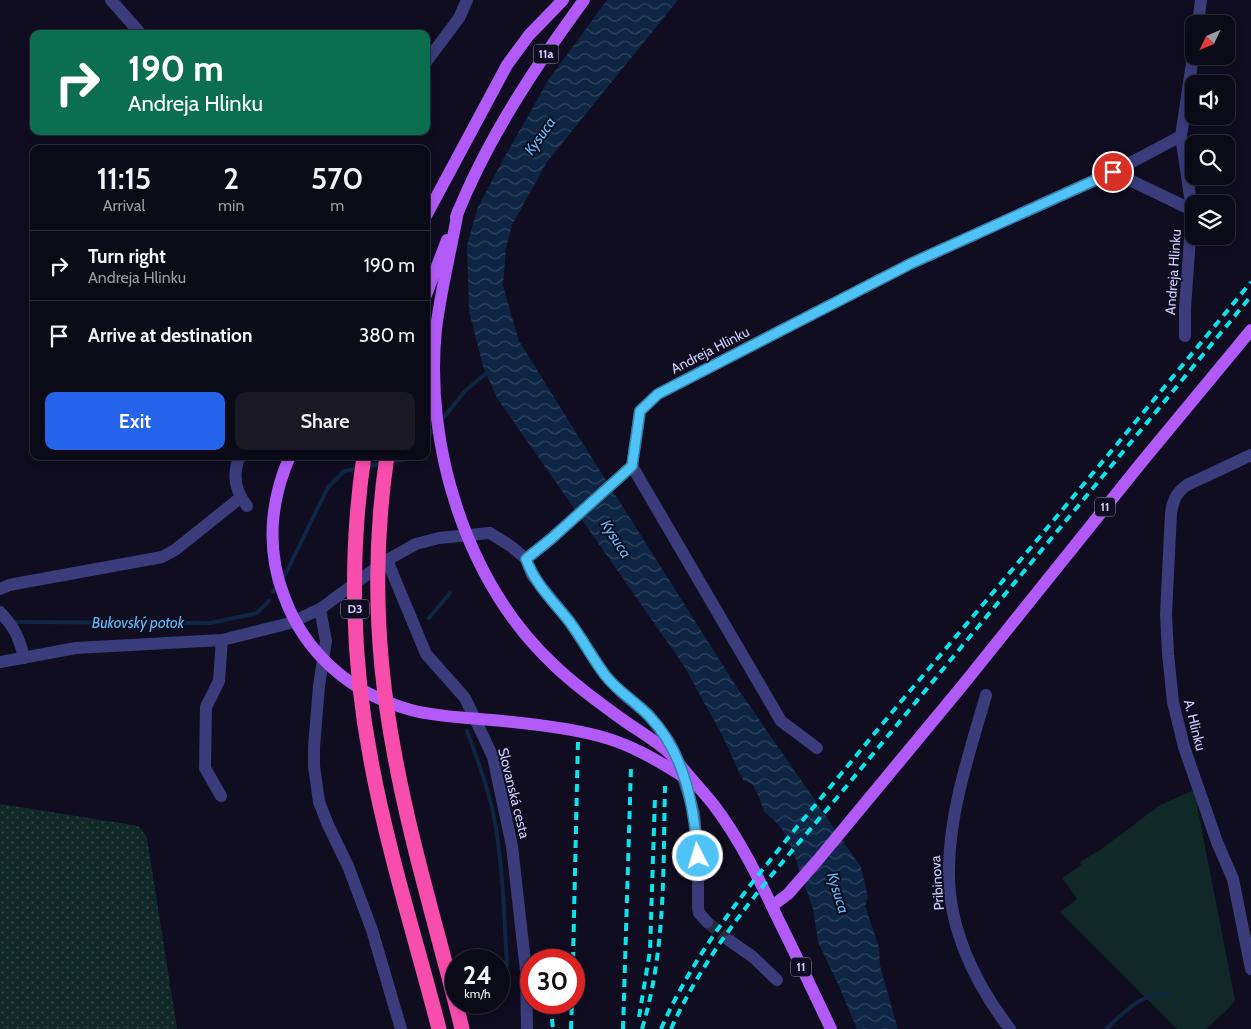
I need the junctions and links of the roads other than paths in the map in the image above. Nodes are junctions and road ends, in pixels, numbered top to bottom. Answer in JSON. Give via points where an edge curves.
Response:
{"nodes":[{"id":1,"x":111,"y":0,"type":"edge"},
{"id":2,"x":467,"y":0,"type":"edge"},
{"id":3,"x":563,"y":0,"type":"edge"},
{"id":4,"x":584,"y":0,"type":"edge"},
{"id":5,"x":1201,"y":0,"type":"edge"},
{"id":6,"x":1199,"y":15,"type":"edge"},
{"id":7,"x":137,"y":30,"type":"edge"},
{"id":8,"x":430,"y":57,"type":"edge"},
{"id":9,"x":1192,"y":65,"type":"edge"},
{"id":10,"x":1181,"y":136,"type":"junction"},
{"id":11,"x":1113,"y":172,"type":"junction"},
{"id":12,"x":1190,"y":195,"type":"edge"},
{"id":13,"x":437,"y":197,"type":"junction"},
{"id":14,"x":1185,"y":207,"type":"edge"},
{"id":15,"x":430,"y":209,"type":"edge"},
{"id":16,"x":458,"y":211,"type":"junction"},
{"id":17,"x":430,"y":214,"type":"edge"},
{"id":18,"x":1190,"y":245,"type":"edge"},
{"id":19,"x":430,"y":284,"type":"edge"},
{"id":20,"x":1251,"y":330,"type":"edge"},
{"id":21,"x":1185,"y":336,"type":"dead end"},
{"id":22,"x":1251,"y":455,"type":"edge"},
{"id":23,"x":239,"y":460,"type":"edge"},
{"id":24,"x":289,"y":460,"type":"edge"},
{"id":25,"x":364,"y":460,"type":"edge"},
{"id":26,"x":387,"y":460,"type":"edge"},
{"id":27,"x":627,"y":470,"type":"junction"},
{"id":28,"x":526,"y":559,"type":"junction"},
{"id":29,"x":387,"y":560,"type":"junction"},
{"id":30,"x":0,"y":589,"type":"edge"},
{"id":31,"x":320,"y":609,"type":"junction"},
{"id":32,"x":0,"y":612,"type":"edge"},
{"id":33,"x":222,"y":640,"type":"junction"},
{"id":34,"x":24,"y":658,"type":"junction"},
{"id":35,"x":0,"y":662,"type":"edge"},
{"id":36,"x":986,"y":695,"type":"dead end"},
{"id":37,"x":817,"y":748,"type":"dead end"},
{"id":38,"x":698,"y":787,"type":"junction"},
{"id":39,"x":221,"y":796,"type":"dead end"},
{"id":40,"x":772,"y":906,"type":"junction"},
{"id":41,"x":1247,"y":918,"type":"edge"},
{"id":42,"x":707,"y":922,"type":"tunnel mouth"},
{"id":43,"x":730,"y":940,"type":"tunnel mouth"},
{"id":44,"x":1251,"y":969,"type":"edge"},
{"id":45,"x":777,"y":980,"type":"dead end"},
{"id":46,"x":401,"y":1029,"type":"edge"},
{"id":47,"x":439,"y":1029,"type":"edge"},
{"id":48,"x":462,"y":1029,"type":"edge"},
{"id":49,"x":527,"y":1029,"type":"edge"},
{"id":50,"x":831,"y":1029,"type":"edge"},
{"id":51,"x":1010,"y":1029,"type":"edge"}],
"edges":[{"from":1,"to":7,"type":"street"},
{"from":2,"to":8,"type":"street","via":[[459,18]]},
{"from":3,"to":13,"type":"main road","number":"11a","via":[[529,35],[507,65]]},
{"from":4,"to":16,"type":"main road","number":"11a","via":[[510,110]]},
{"from":5,"to":6,"type":"street"},
{"from":9,"to":10,"type":"street","name":"Andreja Hlinku"},
{"from":10,"to":11,"type":"street","name":"Andreja Hlinku"},
{"from":10,"to":12,"type":"street","name":"Andreja Hlinku"},
{"from":11,"to":14,"type":"street"},
{"from":11,"to":27,"type":"street","name":"Andreja Hlinku","via":[[912,263],[658,394],[640,411]]},
{"from":13,"to":15,"type":"main road"},
{"from":13,"to":17,"type":"main road"},
{"from":16,"to":19,"type":"main road"},
{"from":16,"to":38,"type":"main road","via":[[436,329],[435,399],[446,473],[470,542],[508,610],[554,665],[606,708],[666,750]]},
{"from":18,"to":21,"type":"street","name":"Andreja Hlinku"},
{"from":20,"to":40,"type":"main road","number":"11","via":[[810,870]]},
{"from":22,"to":41,"type":"street","name":"A. Hlinku","via":[[1188,485],[1174,498],[1166,614],[1171,686],[1184,747]]},
{"from":23,"to":30,"type":"street","via":[[236,478],[244,502],[175,550],[162,557]]},
{"from":24,"to":38,"type":"main road","via":[[273,512],[272,543],[277,575],[287,606],[303,635],[314,651],[341,676],[373,696],[412,711],[532,724],[600,736],[656,759]]},
{"from":25,"to":47,"type":"highway","number":"D3","via":[[358,515],[355,628],[361,692],[371,761]]},
{"from":26,"to":48,"type":"highway","number":"D3","via":[[378,570],[385,690],[395,756],[419,863]]},
{"from":27,"to":28,"type":"street"},
{"from":27,"to":37,"type":"street","via":[[781,721]]},
{"from":28,"to":29,"type":"street","via":[[490,533],[416,544]]},
{"from":28,"to":42,"type":"street","via":[[532,575],[570,622],[605,675],[649,715],[670,743],[694,812],[698,908]]},
{"from":29,"to":31,"type":"street"},
{"from":29,"to":49,"type":"street","name":"Slovanská cesta","via":[[426,654],[465,698],[493,757],[512,846],[526,972]]},
{"from":31,"to":33,"type":"street","via":[[290,623]]},
{"from":31,"to":46,"type":"street","via":[[326,641],[314,748],[320,802],[372,930]]},
{"from":32,"to":34,"type":"street","via":[[20,639]]},
{"from":33,"to":34,"type":"street","via":[[76,648]]},
{"from":33,"to":39,"type":"street","via":[[219,681],[206,707],[204,768]]},
{"from":34,"to":35,"type":"street"},
{"from":36,"to":51,"type":"street","name":"Pribinova","via":[[959,796],[948,869],[952,905],[962,944],[977,978]]},
{"from":38,"to":40,"type":"main road","via":[[727,823]]},
{"from":40,"to":50,"type":"main road","number":"11"},
{"from":41,"to":44,"type":"street","name":"A. Hlinku"},
{"from":43,"to":45,"type":"street"}]}
